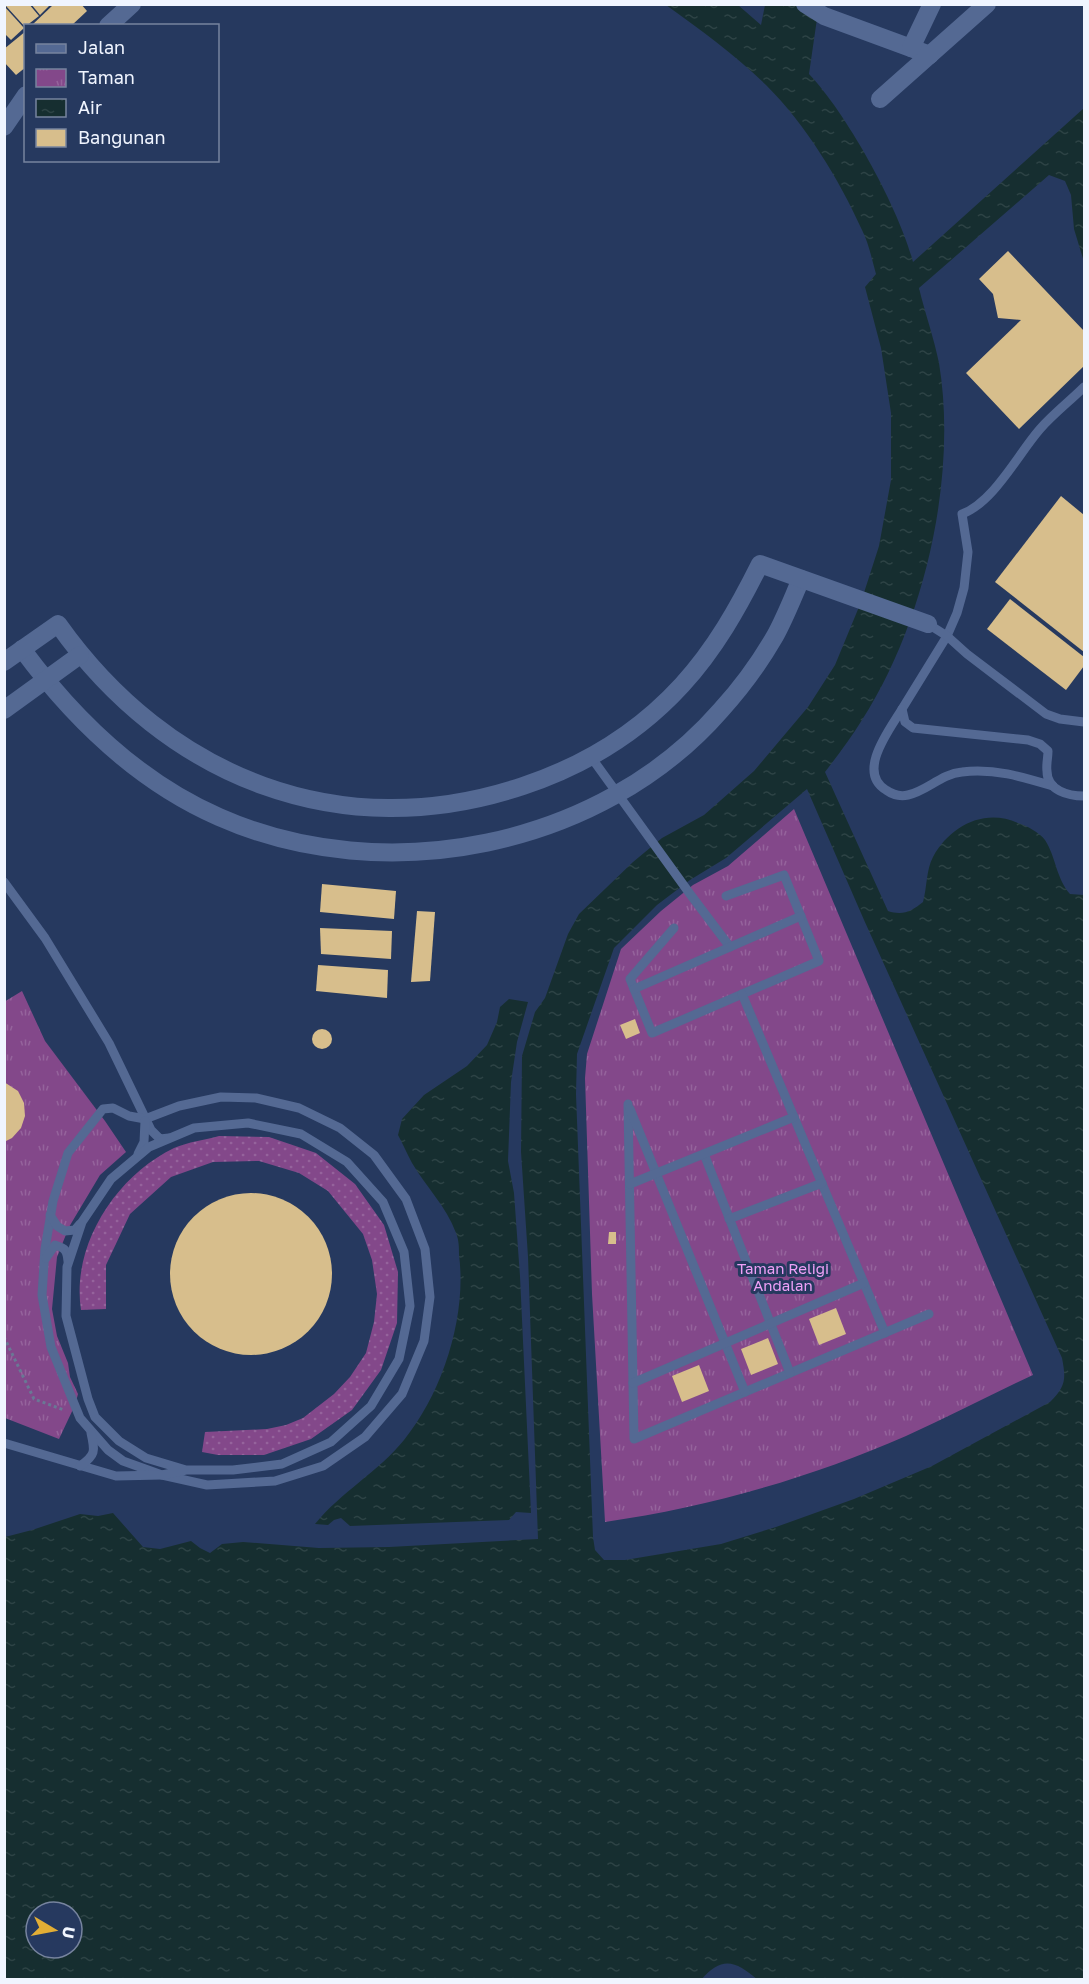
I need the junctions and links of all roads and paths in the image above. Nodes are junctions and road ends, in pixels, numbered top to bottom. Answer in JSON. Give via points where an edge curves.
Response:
{"nodes":[{"id":1,"x":132,"y":4,"type":"edge"},
{"id":2,"x":805,"y":4,"type":"edge"},
{"id":3,"x":932,"y":4,"type":"edge"},
{"id":4,"x":987,"y":4,"type":"edge"},
{"id":5,"x":110,"y":24,"type":"edge"},
{"id":6,"x":911,"y":48,"type":"junction"},
{"id":7,"x":930,"y":55,"type":"junction"},
{"id":8,"x":24,"y":98,"type":"edge"},
{"id":9,"x":880,"y":99,"type":"dead end"},
{"id":10,"x":4,"y":127,"type":"edge"},
{"id":11,"x":1084,"y":387,"type":"edge"},
{"id":12,"x":801,"y":579,"type":"junction"},
{"id":13,"x":928,"y":624,"type":"joint"},
{"id":14,"x":947,"y":636,"type":"junction"},
{"id":15,"x":22,"y":649,"type":"junction"},
{"id":16,"x":80,"y":655,"type":"junction"},
{"id":17,"x":4,"y":662,"type":"edge"},
{"id":18,"x":45,"y":681,"type":"junction"},
{"id":19,"x":902,"y":709,"type":"junction"},
{"id":20,"x":4,"y":710,"type":"edge"},
{"id":21,"x":1084,"y":722,"type":"edge"},
{"id":22,"x":591,"y":757,"type":"junction"},
{"id":23,"x":1053,"y":786,"type":"junction"},
{"id":24,"x":618,"y":794,"type":"junction"},
{"id":25,"x":1084,"y":796,"type":"edge"},
{"id":26,"x":4,"y":882,"type":"edge"},
{"id":27,"x":726,"y":896,"type":"dead end"},
{"id":28,"x":801,"y":916,"type":"junction"},
{"id":29,"x":674,"y":928,"type":"dead end"},
{"id":30,"x":730,"y":947,"type":"junction"},
{"id":31,"x":634,"y":989,"type":"junction"},
{"id":32,"x":742,"y":994,"type":"junction"},
{"id":33,"x":159,"y":1114,"type":"junction"},
{"id":34,"x":129,"y":1116,"type":"junction"},
{"id":35,"x":794,"y":1118,"type":"junction"},
{"id":36,"x":145,"y":1119,"type":"junction"},
{"id":37,"x":151,"y":1130,"type":"junction"},
{"id":38,"x":170,"y":1138,"type":"junction"},
{"id":39,"x":144,"y":1142,"type":"junction"},
{"id":40,"x":704,"y":1154,"type":"junction"},
{"id":41,"x":137,"y":1157,"type":"junction"},
{"id":42,"x":657,"y":1173,"type":"junction"},
{"id":43,"x":822,"y":1183,"type":"junction"},
{"id":44,"x":630,"y":1184,"type":"junction"},
{"id":45,"x":51,"y":1215,"type":"junction"},
{"id":46,"x":729,"y":1219,"type":"junction"},
{"id":47,"x":82,"y":1222,"type":"junction"},
{"id":48,"x":45,"y":1260,"type":"junction"},
{"id":49,"x":68,"y":1264,"type":"junction"},
{"id":50,"x":864,"y":1284,"type":"junction"},
{"id":51,"x":929,"y":1314,"type":"dead end"},
{"id":52,"x":770,"y":1324,"type":"junction"},
{"id":53,"x":885,"y":1333,"type":"junction"},
{"id":54,"x":4,"y":1337,"type":"edge"},
{"id":55,"x":725,"y":1343,"type":"junction"},
{"id":56,"x":790,"y":1373,"type":"junction"},
{"id":57,"x":633,"y":1383,"type":"junction"},
{"id":58,"x":745,"y":1392,"type":"junction"},
{"id":59,"x":79,"y":1415,"type":"junction"},
{"id":60,"x":91,"y":1431,"type":"junction"},
{"id":61,"x":4,"y":1443,"type":"edge"},
{"id":62,"x":80,"y":1466,"type":"junction"},
{"id":63,"x":186,"y":1470,"type":"junction"},
{"id":64,"x":162,"y":1475,"type":"junction"}],
"edges":[{"from":1,"to":5,"type":"street"},
{"from":2,"to":6,"type":"street","via":[[824,16]]},
{"from":3,"to":6,"type":"street"},
{"from":4,"to":7,"type":"street"},
{"from":6,"to":7,"type":"street"},
{"from":7,"to":9,"type":"street"},
{"from":8,"to":10,"type":"street"},
{"from":11,"to":14,"type":"lane","via":[[1041,428],[974,510],[962,514],[968,552],[964,588]]},
{"from":12,"to":13,"type":"street"},
{"from":12,"to":22,"type":"street","via":[[760,564],[736,612],[680,687],[640,724]]},
{"from":12,"to":24,"type":"street","via":[[775,635],[721,711],[658,768]]},
{"from":13,"to":14,"type":"lane"},
{"from":14,"to":19,"type":"lane"},
{"from":14,"to":21,"type":"lane","via":[[1046,714]]},
{"from":15,"to":16,"type":"street","via":[[58,624]]},
{"from":15,"to":17,"type":"street"},
{"from":15,"to":18,"type":"street"},
{"from":16,"to":18,"type":"street"},
{"from":16,"to":22,"type":"street","via":[[104,683],[147,721],[191,751],[252,782],[309,800],[371,808],[437,807],[489,797]]},
{"from":18,"to":20,"type":"street"},
{"from":18,"to":24,"type":"street","via":[[117,752],[170,790],[219,817],[309,844],[409,853],[467,846],[543,828]]},
{"from":19,"to":23,"type":"lane","via":[[905,722],[913,728],[1040,744],[1048,751],[1047,772]]},
{"from":19,"to":23,"type":"lane","via":[[881,744],[873,768],[882,788],[898,796],[909,795],[961,772],[997,772]]},
{"from":22,"to":24,"type":"lane"},
{"from":23,"to":25,"type":"lane","via":[[1066,794]]},
{"from":24,"to":30,"type":"lane"},
{"from":26,"to":36,"type":"lane","via":[[45,938],[109,1043]]},
{"from":27,"to":28,"type":"lane","via":[[784,875]]},
{"from":28,"to":30,"type":"lane"},
{"from":28,"to":32,"type":"lane","via":[[819,961]]},
{"from":29,"to":31,"type":"lane","via":[[630,979]]},
{"from":30,"to":31,"type":"lane"},
{"from":31,"to":32,"type":"lane","via":[[652,1033]]},
{"from":32,"to":35,"type":"lane"},
{"from":33,"to":36,"type":"lane"},
{"from":33,"to":37,"type":"lane"},
{"from":33,"to":64,"type":"lane","via":[[220,1097],[256,1098],[299,1108],[340,1128],[374,1155],[406,1199],[425,1250],[430,1297],[424,1341],[402,1394],[365,1437],[323,1466],[275,1481],[207,1485]]},
{"from":34,"to":36,"type":"lane"},
{"from":34,"to":39,"type":"lane"},
{"from":34,"to":45,"type":"lane","via":[[113,1108],[103,1109],[91,1122],[68,1153]]},
{"from":35,"to":40,"type":"lane"},
{"from":35,"to":43,"type":"lane"},
{"from":36,"to":37,"type":"lane"},
{"from":36,"to":39,"type":"lane"},
{"from":37,"to":38,"type":"lane","via":[[160,1138]]},
{"from":38,"to":41,"type":"lane"},
{"from":38,"to":63,"type":"lane","via":[[194,1128],[248,1123],[301,1134],[347,1162],[383,1202],[404,1252],[410,1306],[399,1359],[371,1406],[331,1442],[282,1464]]},
{"from":39,"to":41,"type":"lane"},
{"from":40,"to":42,"type":"lane"},
{"from":40,"to":46,"type":"lane"},
{"from":41,"to":47,"type":"lane","via":[[111,1179]]},
{"from":42,"to":44,"type":"lane"},
{"from":42,"to":44,"type":"lane","via":[[628,1104]]},
{"from":42,"to":55,"type":"lane"},
{"from":43,"to":46,"type":"lane"},
{"from":43,"to":50,"type":"lane"},
{"from":44,"to":57,"type":"lane"},
{"from":45,"to":47,"type":"lane","via":[[65,1231],[75,1230]]},
{"from":45,"to":48,"type":"lane"},
{"from":46,"to":52,"type":"lane"},
{"from":47,"to":49,"type":"lane"},
{"from":48,"to":49,"type":"lane","via":[[55,1245],[64,1247]]},
{"from":48,"to":59,"type":"lane","via":[[42,1295],[51,1347]]},
{"from":49,"to":63,"type":"lane","via":[[66,1316],[95,1418],[119,1441],[146,1458]]},
{"from":50,"to":52,"type":"lane"},
{"from":50,"to":53,"type":"lane"},
{"from":51,"to":53,"type":"lane"},
{"from":52,"to":55,"type":"lane"},
{"from":52,"to":56,"type":"lane"},
{"from":53,"to":56,"type":"lane"},
{"from":54,"to":59,"type":"path","via":[[34,1399]]},
{"from":55,"to":57,"type":"lane"},
{"from":55,"to":58,"type":"lane"},
{"from":56,"to":58,"type":"lane"},
{"from":57,"to":58,"type":"lane","via":[[634,1439]]},
{"from":59,"to":60,"type":"lane"},
{"from":60,"to":62,"type":"lane","via":[[94,1450]]},
{"from":60,"to":64,"type":"lane","via":[[123,1461]]},
{"from":61,"to":62,"type":"lane"},
{"from":62,"to":64,"type":"lane","via":[[116,1476]]},
{"from":63,"to":64,"type":"lane"}]}
